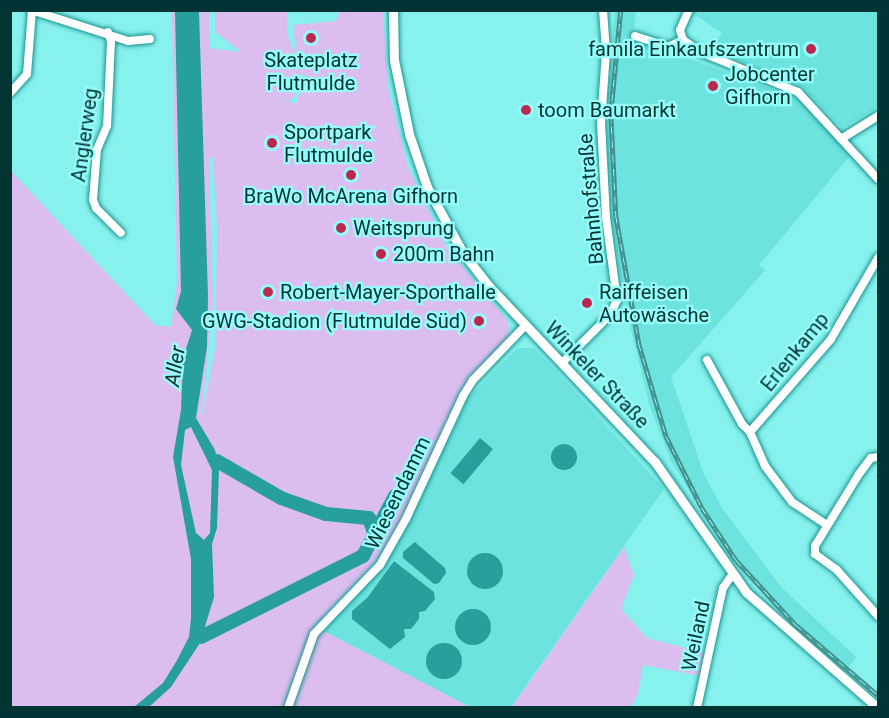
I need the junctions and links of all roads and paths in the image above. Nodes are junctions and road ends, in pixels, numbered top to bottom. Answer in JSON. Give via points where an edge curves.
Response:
{"nodes":[{"id":1,"x":393,"y":10,"type":"edge"},
{"id":2,"x":603,"y":10,"type":"edge"},
{"id":3,"x":689,"y":10,"type":"edge"},
{"id":4,"x":31,"y":11,"type":"edge"},
{"id":5,"x":108,"y":32,"type":"junction"},
{"id":6,"x":635,"y":36,"type":"dead end"},
{"id":7,"x":150,"y":39,"type":"dead end"},
{"id":8,"x":683,"y":40,"type":"junction"},
{"id":9,"x":10,"y":93,"type":"edge"},
{"id":10,"x":879,"y":116,"type":"edge"},
{"id":11,"x":841,"y":139,"type":"junction"},
{"id":12,"x":879,"y":179,"type":"edge"},
{"id":13,"x":121,"y":233,"type":"dead end"},
{"id":14,"x":879,"y":258,"type":"edge"},
{"id":15,"x":525,"y":326,"type":"junction"},
{"id":16,"x":707,"y":360,"type":"dead end"},
{"id":17,"x":562,"y":363,"type":"junction"},
{"id":18,"x":750,"y":432,"type":"junction"},
{"id":19,"x":879,"y":457,"type":"edge"},
{"id":20,"x":827,"y":525,"type":"junction"},
{"id":21,"x":732,"y":575,"type":"junction"},
{"id":22,"x":879,"y":616,"type":"edge"},
{"id":23,"x":288,"y":708,"type":"edge"},
{"id":24,"x":698,"y":708,"type":"edge"},
{"id":25,"x":878,"y":708,"type":"edge"}],
"edges":[{"from":1,"to":15,"type":"street","name":"Winkeler Straße","via":[[397,82],[423,177],[463,253]]},
{"from":2,"to":17,"type":"street","name":"Bahnhofstraße","via":[[606,218],[617,300],[610,315]]},
{"from":3,"to":8,"type":"street","via":[[680,30]]},
{"from":4,"to":5,"type":"street"},
{"from":4,"to":9,"type":"street","via":[[27,74]]},
{"from":5,"to":7,"type":"street","via":[[128,41]]},
{"from":5,"to":13,"type":"street","name":"Anglerweg","via":[[111,42],[107,126],[97,149],[93,200]]},
{"from":6,"to":8,"type":"street","via":[[668,47]]},
{"from":8,"to":11,"type":"street","via":[[703,53],[798,92]]},
{"from":10,"to":11,"type":"street"},
{"from":11,"to":12,"type":"street"},
{"from":14,"to":18,"type":"street","name":"Erlenkamp","via":[[831,339]]},
{"from":15,"to":17,"type":"street","name":"Winkeler Straße"},
{"from":15,"to":23,"type":"street","name":"Wiesendamm","via":[[473,380],[463,396],[406,519],[380,565],[314,634]]},
{"from":16,"to":18,"type":"street"},
{"from":17,"to":21,"type":"street","name":"Winkeler Straße","via":[[660,469]]},
{"from":18,"to":20,"type":"street","via":[[765,466],[792,502]]},
{"from":19,"to":20,"type":"street","via":[[868,461]]},
{"from":20,"to":22,"type":"street","via":[[815,554],[836,569]]},
{"from":21,"to":24,"type":"street","name":"Weiland","via":[[723,588]]},
{"from":21,"to":25,"type":"street","name":"Winkeler Straße","via":[[777,623]]}]}
